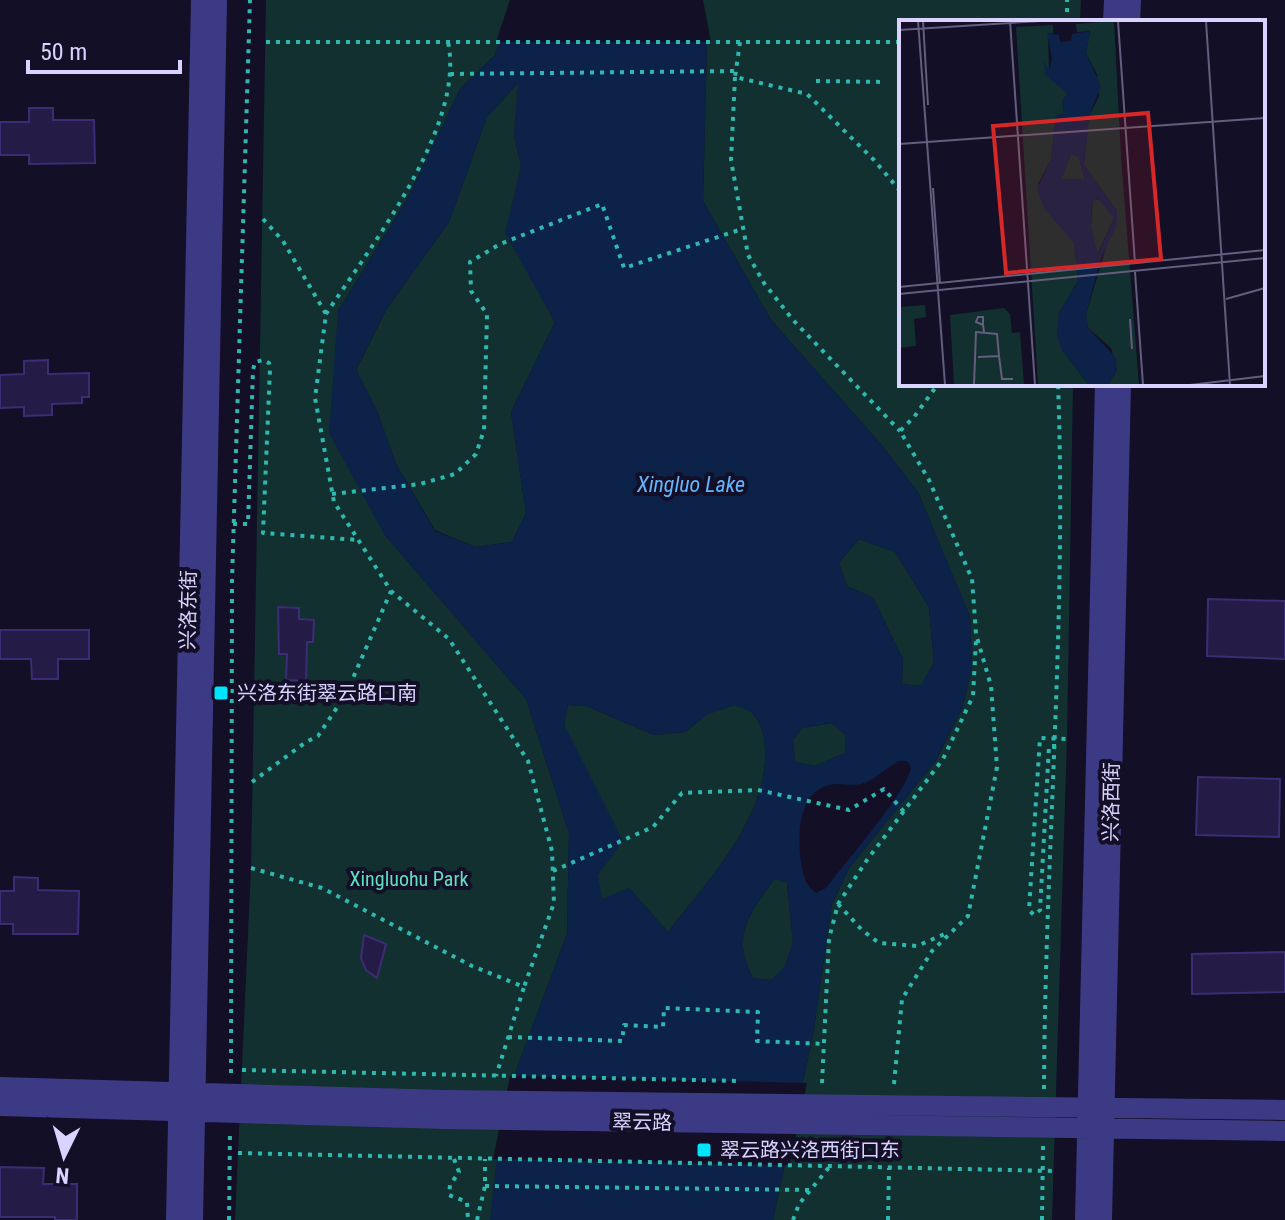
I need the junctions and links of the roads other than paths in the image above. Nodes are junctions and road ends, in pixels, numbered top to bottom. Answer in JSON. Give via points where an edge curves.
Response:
{"nodes":[{"id":1,"x":201,"y":0,"type":"edge"},
{"id":2,"x":217,"y":0,"type":"edge"},
{"id":3,"x":1114,"y":0,"type":"edge"},
{"id":4,"x":1131,"y":0,"type":"edge"},
{"id":5,"x":1113,"y":20,"type":"edge"},
{"id":6,"x":1130,"y":20,"type":"edge"},
{"id":7,"x":1105,"y":386,"type":"edge"},
{"id":8,"x":1121,"y":386,"type":"edge"},
{"id":9,"x":0,"y":1087,"type":"edge"},
{"id":10,"x":187,"y":1101,"type":"junction"},
{"id":11,"x":0,"y":1106,"type":"edge"},
{"id":12,"x":1095,"y":1106,"type":"junction"},
{"id":13,"x":1285,"y":1110,"type":"edge"},
{"id":14,"x":824,"y":1115,"type":"junction"},
{"id":15,"x":1095,"y":1128,"type":"junction"},
{"id":16,"x":1285,"y":1131,"type":"edge"},
{"id":17,"x":176,"y":1220,"type":"edge"},
{"id":18,"x":193,"y":1220,"type":"edge"},
{"id":19,"x":1085,"y":1220,"type":"edge"},
{"id":20,"x":1102,"y":1220,"type":"edge"}],
"edges":[{"from":1,"to":10,"type":"street","name":"兴洛东街"},
{"from":2,"to":10,"type":"street","name":"兴洛东街"},
{"from":3,"to":5,"type":"street"},
{"from":4,"to":6,"type":"street"},
{"from":7,"to":12,"type":"street","name":"兴洛西街"},
{"from":8,"to":12,"type":"street","name":"兴洛西街"},
{"from":9,"to":10,"type":"street","name":"翠云路"},
{"from":10,"to":11,"type":"street","name":"翠云路"},
{"from":10,"to":14,"type":"street","name":"翠云路"},
{"from":10,"to":17,"type":"street","name":"兴洛东街"},
{"from":10,"to":18,"type":"street","name":"兴洛东街"},
{"from":12,"to":13,"type":"street","name":"翠云路"},
{"from":12,"to":14,"type":"street","name":"翠云路"},
{"from":12,"to":15,"type":"street","name":"兴洛西街"},
{"from":14,"to":15,"type":"street","name":"翠云路"},
{"from":15,"to":16,"type":"street","name":"翠云路"},
{"from":15,"to":19,"type":"street","name":"兴洛西街"},
{"from":15,"to":20,"type":"street","name":"兴洛西街"}]}
